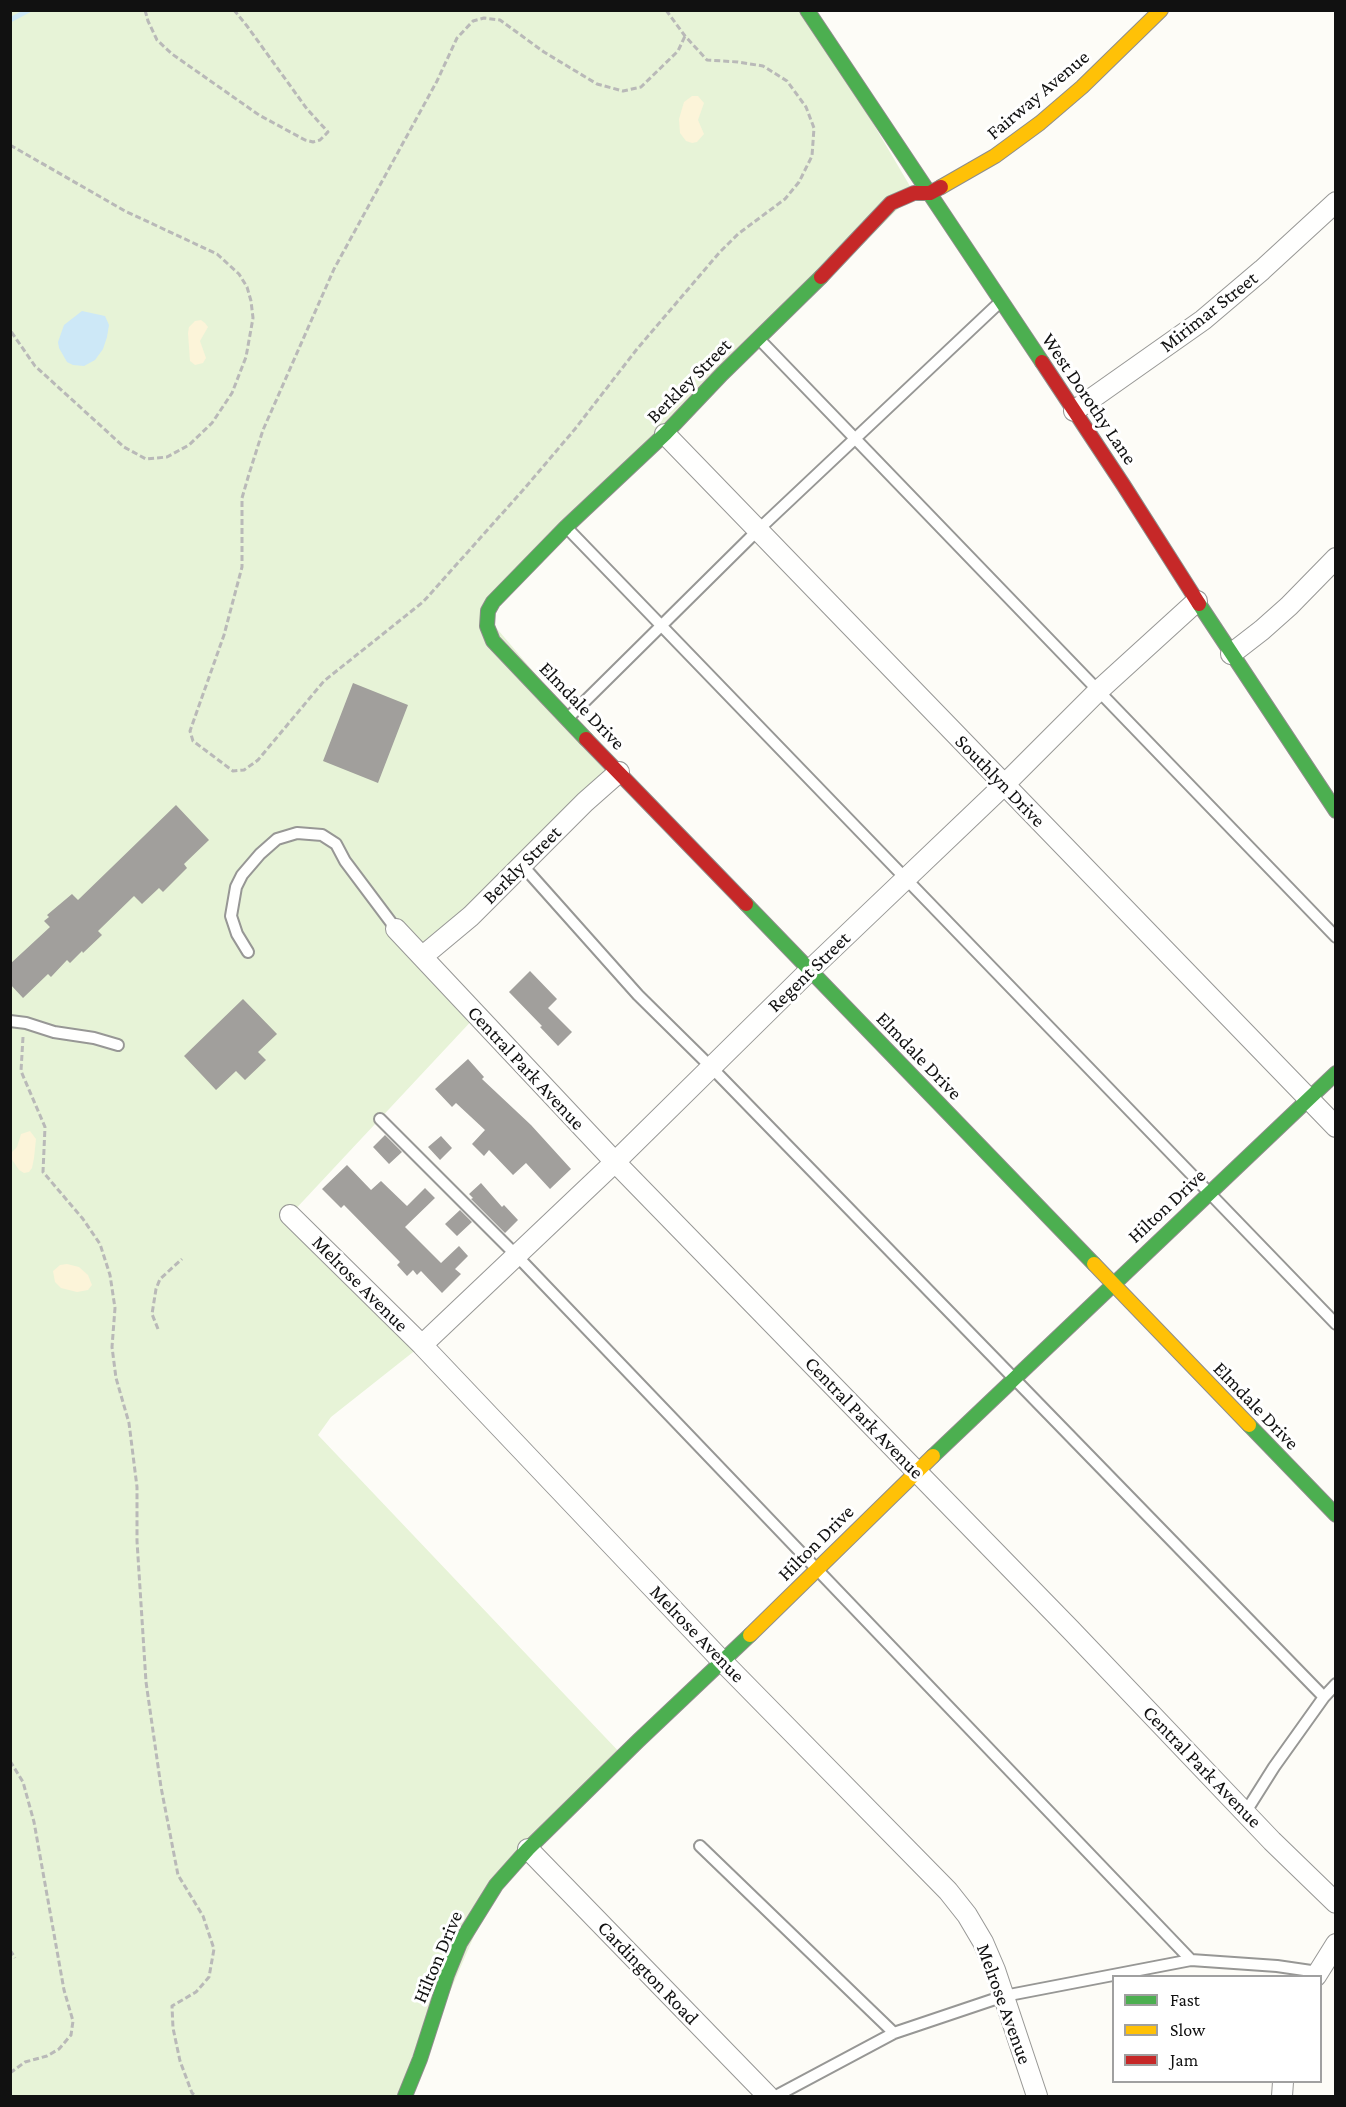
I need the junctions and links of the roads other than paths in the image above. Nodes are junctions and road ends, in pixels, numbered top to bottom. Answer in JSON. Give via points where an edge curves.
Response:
{"nodes":[{"id":1,"x":807,"y":10,"type":"edge"},
{"id":2,"x":1161,"y":10,"type":"edge"},
{"id":3,"x":930,"y":194,"type":"junction"},
{"id":4,"x":1335,"y":202,"type":"edge"},
{"id":5,"x":1000,"y":301,"type":"junction"},
{"id":6,"x":759,"y":339,"type":"junction"},
{"id":7,"x":1074,"y":411,"type":"junction"},
{"id":8,"x":665,"y":434,"type":"junction"},
{"id":9,"x":854,"y":438,"type":"junction"},
{"id":10,"x":566,"y":527,"type":"junction"},
{"id":11,"x":758,"y":530,"type":"junction"},
{"id":12,"x":1335,"y":558,"type":"edge"},
{"id":13,"x":1197,"y":601,"type":"junction"},
{"id":14,"x":487,"y":616,"type":"joint"},
{"id":15,"x":662,"y":626,"type":"junction"},
{"id":16,"x":1232,"y":654,"type":"junction"},
{"id":17,"x":1097,"y":692,"type":"junction"},
{"id":18,"x":567,"y":719,"type":"junction"},
{"id":19,"x":619,"y":772,"type":"junction"},
{"id":20,"x":1004,"y":785,"type":"junction"},
{"id":21,"x":1335,"y":811,"type":"edge"},
{"id":22,"x":523,"y":866,"type":"junction"},
{"id":23,"x":906,"y":879,"type":"junction"},
{"id":24,"x":396,"y":929,"type":"joint"},
{"id":25,"x":1335,"y":937,"type":"edge"},
{"id":26,"x":248,"y":952,"type":"dead end"},
{"id":27,"x":423,"y":956,"type":"junction"},
{"id":28,"x":810,"y":970,"type":"junction"},
{"id":29,"x":10,"y":1021,"type":"edge"},
{"id":30,"x":118,"y":1045,"type":"dead end"},
{"id":31,"x":711,"y":1067,"type":"junction"},
{"id":32,"x":1335,"y":1073,"type":"edge"},
{"id":33,"x":1307,"y":1099,"type":"junction"},
{"id":34,"x":380,"y":1119,"type":"dead end"},
{"id":35,"x":1335,"y":1127,"type":"edge"},
{"id":36,"x":615,"y":1162,"type":"junction"},
{"id":37,"x":1209,"y":1194,"type":"junction"},
{"id":38,"x":290,"y":1215,"type":"dead end"},
{"id":39,"x":517,"y":1256,"type":"junction"},
{"id":40,"x":1111,"y":1285,"type":"junction"},
{"id":41,"x":1335,"y":1324,"type":"edge"},
{"id":42,"x":422,"y":1345,"type":"junction"},
{"id":43,"x":1014,"y":1380,"type":"junction"},
{"id":44,"x":916,"y":1472,"type":"junction"},
{"id":45,"x":1335,"y":1515,"type":"edge"},
{"id":46,"x":817,"y":1570,"type":"junction"},
{"id":47,"x":722,"y":1661,"type":"junction"},
{"id":48,"x":1335,"y":1684,"type":"edge"},
{"id":49,"x":1324,"y":1697,"type":"junction"},
{"id":50,"x":1245,"y":1813,"type":"junction"},
{"id":51,"x":700,"y":1846,"type":"dead end"},
{"id":52,"x":528,"y":1849,"type":"junction"},
{"id":53,"x":1335,"y":1903,"type":"edge"},
{"id":54,"x":1335,"y":1944,"type":"edge"},
{"id":55,"x":1191,"y":1960,"type":"junction"},
{"id":56,"x":1317,"y":1974,"type":"edge"},
{"id":57,"x":1112,"y":1975,"type":"edge"},
{"id":58,"x":1113,"y":1975,"type":"edge"},
{"id":59,"x":1004,"y":1996,"type":"junction"},
{"id":60,"x":894,"y":2033,"type":"junction"},
{"id":61,"x":405,"y":2097,"type":"edge"},
{"id":62,"x":768,"y":2097,"type":"edge"},
{"id":63,"x":776,"y":2097,"type":"edge"},
{"id":64,"x":1037,"y":2097,"type":"edge"}],
"edges":[{"from":1,"to":3,"type":"street","name":"West Dorothy Lane"},
{"from":2,"to":3,"type":"street","name":"Fairway Avenue","via":[[1040,123],[995,156]]},
{"from":3,"to":5,"type":"street","name":"West Dorothy Lane"},
{"from":3,"to":6,"type":"street","name":"Berkley Street","via":[[914,193],[891,203]]},
{"from":4,"to":7,"type":"street","name":"Mirimar Street","via":[[1203,320]]},
{"from":5,"to":7,"type":"street","name":"West Dorothy Lane"},
{"from":5,"to":9,"type":"lane"},
{"from":6,"to":8,"type":"street","name":"Berkley Street"},
{"from":6,"to":9,"type":"lane"},
{"from":7,"to":13,"type":"street","name":"West Dorothy Lane"},
{"from":8,"to":10,"type":"street","name":"Berkley Street"},
{"from":8,"to":11,"type":"street","name":"Southlyn Drive"},
{"from":9,"to":11,"type":"lane"},
{"from":9,"to":17,"type":"lane"},
{"from":10,"to":14,"type":"street","name":"Berkley Street","via":[[493,602]]},
{"from":10,"to":15,"type":"lane"},
{"from":11,"to":15,"type":"lane"},
{"from":11,"to":20,"type":"street","name":"Southlyn Drive"},
{"from":12,"to":16,"type":"street","via":[[1289,606]]},
{"from":13,"to":16,"type":"street","name":"West Dorothy Lane"},
{"from":13,"to":17,"type":"street","name":"Regent Street"},
{"from":14,"to":18,"type":"street","name":"Elmdale Drive","via":[[493,641]]},
{"from":15,"to":18,"type":"lane"},
{"from":15,"to":23,"type":"lane"},
{"from":16,"to":21,"type":"street","name":"West Dorothy Lane"},
{"from":17,"to":20,"type":"street","name":"Regent Street"},
{"from":17,"to":25,"type":"lane"},
{"from":18,"to":19,"type":"street","name":"Elmdale Drive"},
{"from":19,"to":22,"type":"street","name":"Berkly Street"},
{"from":19,"to":28,"type":"street","name":"Elmdale Drive"},
{"from":20,"to":23,"type":"street","name":"Regent Street"},
{"from":20,"to":33,"type":"street","name":"Southlyn Drive"},
{"from":22,"to":27,"type":"street","name":"Berkly Street"},
{"from":22,"to":31,"type":"lane","via":[[638,994]]},
{"from":23,"to":28,"type":"street","name":"Regent Street"},
{"from":23,"to":37,"type":"lane"},
{"from":24,"to":26,"type":"lane","via":[[336,844],[322,835],[297,833],[268,846],[236,886],[231,916]]},
{"from":24,"to":27,"type":"street","name":"Central Park Avenue"},
{"from":27,"to":36,"type":"street","name":"Central Park Avenue"},
{"from":28,"to":31,"type":"street","name":"Regent Street"},
{"from":28,"to":40,"type":"street","name":"Elmdale Drive"},
{"from":29,"to":30,"type":"lane"},
{"from":31,"to":36,"type":"street","name":"Regent Street"},
{"from":31,"to":43,"type":"lane"},
{"from":32,"to":33,"type":"street","name":"Hilton Drive"},
{"from":33,"to":35,"type":"street","name":"Southlyn Drive"},
{"from":33,"to":37,"type":"street","name":"Hilton Drive"},
{"from":34,"to":39,"type":"lane"},
{"from":36,"to":39,"type":"street","name":"Regent Street"},
{"from":36,"to":44,"type":"street","name":"Central Park Avenue"},
{"from":37,"to":40,"type":"street","name":"Hilton Drive"},
{"from":37,"to":41,"type":"lane"},
{"from":38,"to":42,"type":"street","name":"Melrose Avenue"},
{"from":39,"to":42,"type":"street","name":"Regent Street"},
{"from":39,"to":46,"type":"lane"},
{"from":40,"to":43,"type":"street","name":"Hilton Drive"},
{"from":40,"to":45,"type":"street","name":"Elmdale Drive"},
{"from":42,"to":47,"type":"street","name":"Melrose Avenue"},
{"from":43,"to":44,"type":"street","name":"Hilton Drive"},
{"from":43,"to":49,"type":"lane"},
{"from":44,"to":46,"type":"street","name":"Hilton Drive"},
{"from":44,"to":50,"type":"street","name":"Central Park Avenue"},
{"from":46,"to":47,"type":"street","name":"Hilton Drive"},
{"from":46,"to":55,"type":"lane"},
{"from":47,"to":52,"type":"street","name":"Hilton Drive"},
{"from":47,"to":59,"type":"street","name":"Melrose Avenue","via":[[948,1891],[983,1942]]},
{"from":48,"to":49,"type":"lane"},
{"from":49,"to":50,"type":"lane"},
{"from":50,"to":53,"type":"street","name":"Central Park Avenue"},
{"from":51,"to":60,"type":"lane"},
{"from":52,"to":61,"type":"street","name":"Hilton Drive","via":[[496,1885],[460,1943]]},
{"from":52,"to":62,"type":"street","name":"Cardington Road"},
{"from":54,"to":56,"type":"street"},
{"from":55,"to":56,"type":"lane","via":[[1277,1966]]},
{"from":55,"to":58,"type":"lane"},
{"from":57,"to":59,"type":"lane"},
{"from":59,"to":60,"type":"lane"},
{"from":59,"to":64,"type":"street","name":"Melrose Avenue"},
{"from":60,"to":63,"type":"lane"}]}
